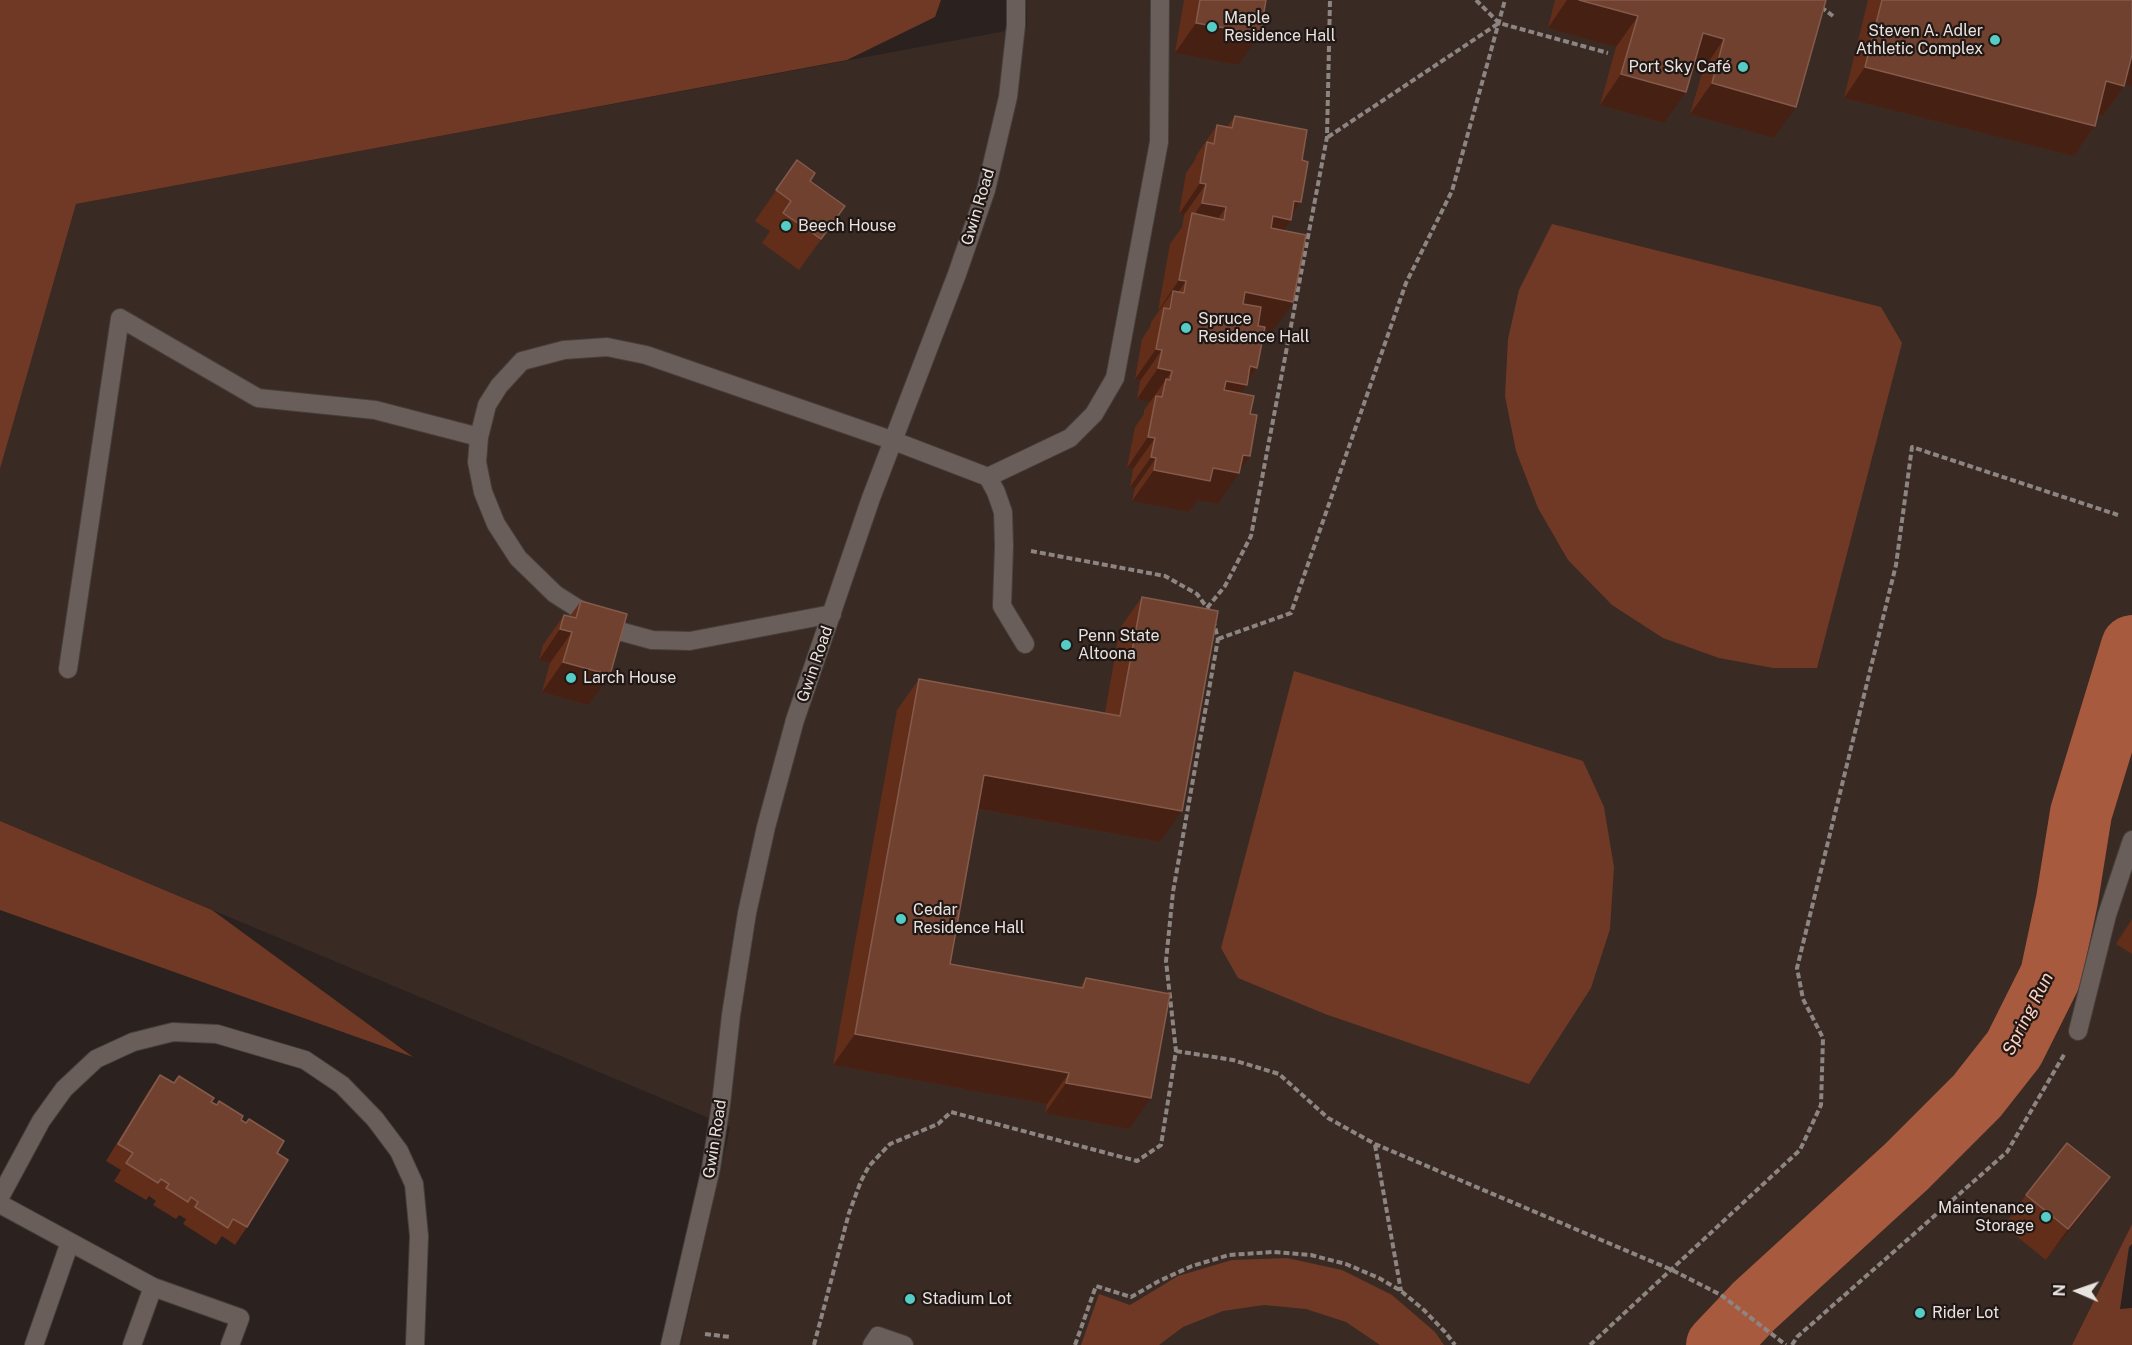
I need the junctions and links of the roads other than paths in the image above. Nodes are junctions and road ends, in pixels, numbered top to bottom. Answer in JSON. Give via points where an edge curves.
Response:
{"nodes":[{"id":1,"x":1016,"y":0,"type":"edge"},
{"id":2,"x":1160,"y":0,"type":"edge"},
{"id":3,"x":479,"y":437,"type":"junction"},
{"id":4,"x":894,"y":441,"type":"junction"},
{"id":5,"x":988,"y":477,"type":"junction"},
{"id":6,"x":832,"y":614,"type":"junction"},
{"id":7,"x":1025,"y":644,"type":"dead end"},
{"id":8,"x":68,"y":669,"type":"dead end"},
{"id":9,"x":2132,"y":840,"type":"edge"},
{"id":10,"x":2078,"y":1031,"type":"road end"},
{"id":11,"x":0,"y":1197,"type":"edge"},
{"id":12,"x":0,"y":1204,"type":"edge"},
{"id":13,"x":70,"y":1242,"type":"junction"},
{"id":14,"x":153,"y":1287,"type":"junction"},
{"id":15,"x":34,"y":1345,"type":"edge"},
{"id":16,"x":132,"y":1345,"type":"edge"},
{"id":17,"x":230,"y":1345,"type":"edge"},
{"id":18,"x":416,"y":1345,"type":"edge"},
{"id":19,"x":670,"y":1345,"type":"edge"},
{"id":20,"x":872,"y":1345,"type":"edge"},
{"id":21,"x":904,"y":1345,"type":"edge"}],
"edges":[{"from":1,"to":4,"type":"street","name":"Gwin Road","via":[[1008,97],[986,190]]},
{"from":2,"to":5,"type":"street","via":[[1159,142],[1115,378],[1094,414],[1070,438]]},
{"from":3,"to":4,"type":"street","via":[[487,405],[522,361],[564,350],[607,347],[646,355]]},
{"from":3,"to":6,"type":"street","via":[[477,462],[483,492],[496,524],[518,558],[555,594],[588,615],[619,630],[652,639],[690,641]]},
{"from":3,"to":8,"type":"street","via":[[375,410],[258,398],[120,318]]},
{"from":4,"to":5,"type":"street"},
{"from":4,"to":6,"type":"street","name":"Gwin Road"},
{"from":5,"to":7,"type":"street","via":[[1003,512],[1002,606]]},
{"from":6,"to":19,"type":"street","name":"Gwin Road","via":[[795,720],[763,838],[747,913],[711,1168]]},
{"from":9,"to":10,"type":"street","via":[[2106,915]]},
{"from":11,"to":18,"type":"street","via":[[41,1121],[64,1089],[96,1059],[124,1046],[173,1032],[217,1034],[305,1060],[342,1085],[375,1119],[399,1151],[414,1184],[419,1236]]},
{"from":12,"to":13,"type":"street"},
{"from":13,"to":14,"type":"street"},
{"from":13,"to":15,"type":"street"},
{"from":14,"to":16,"type":"street"},
{"from":14,"to":17,"type":"street","via":[[240,1318]]},
{"from":20,"to":21,"type":"street","via":[[878,1335]]}]}
